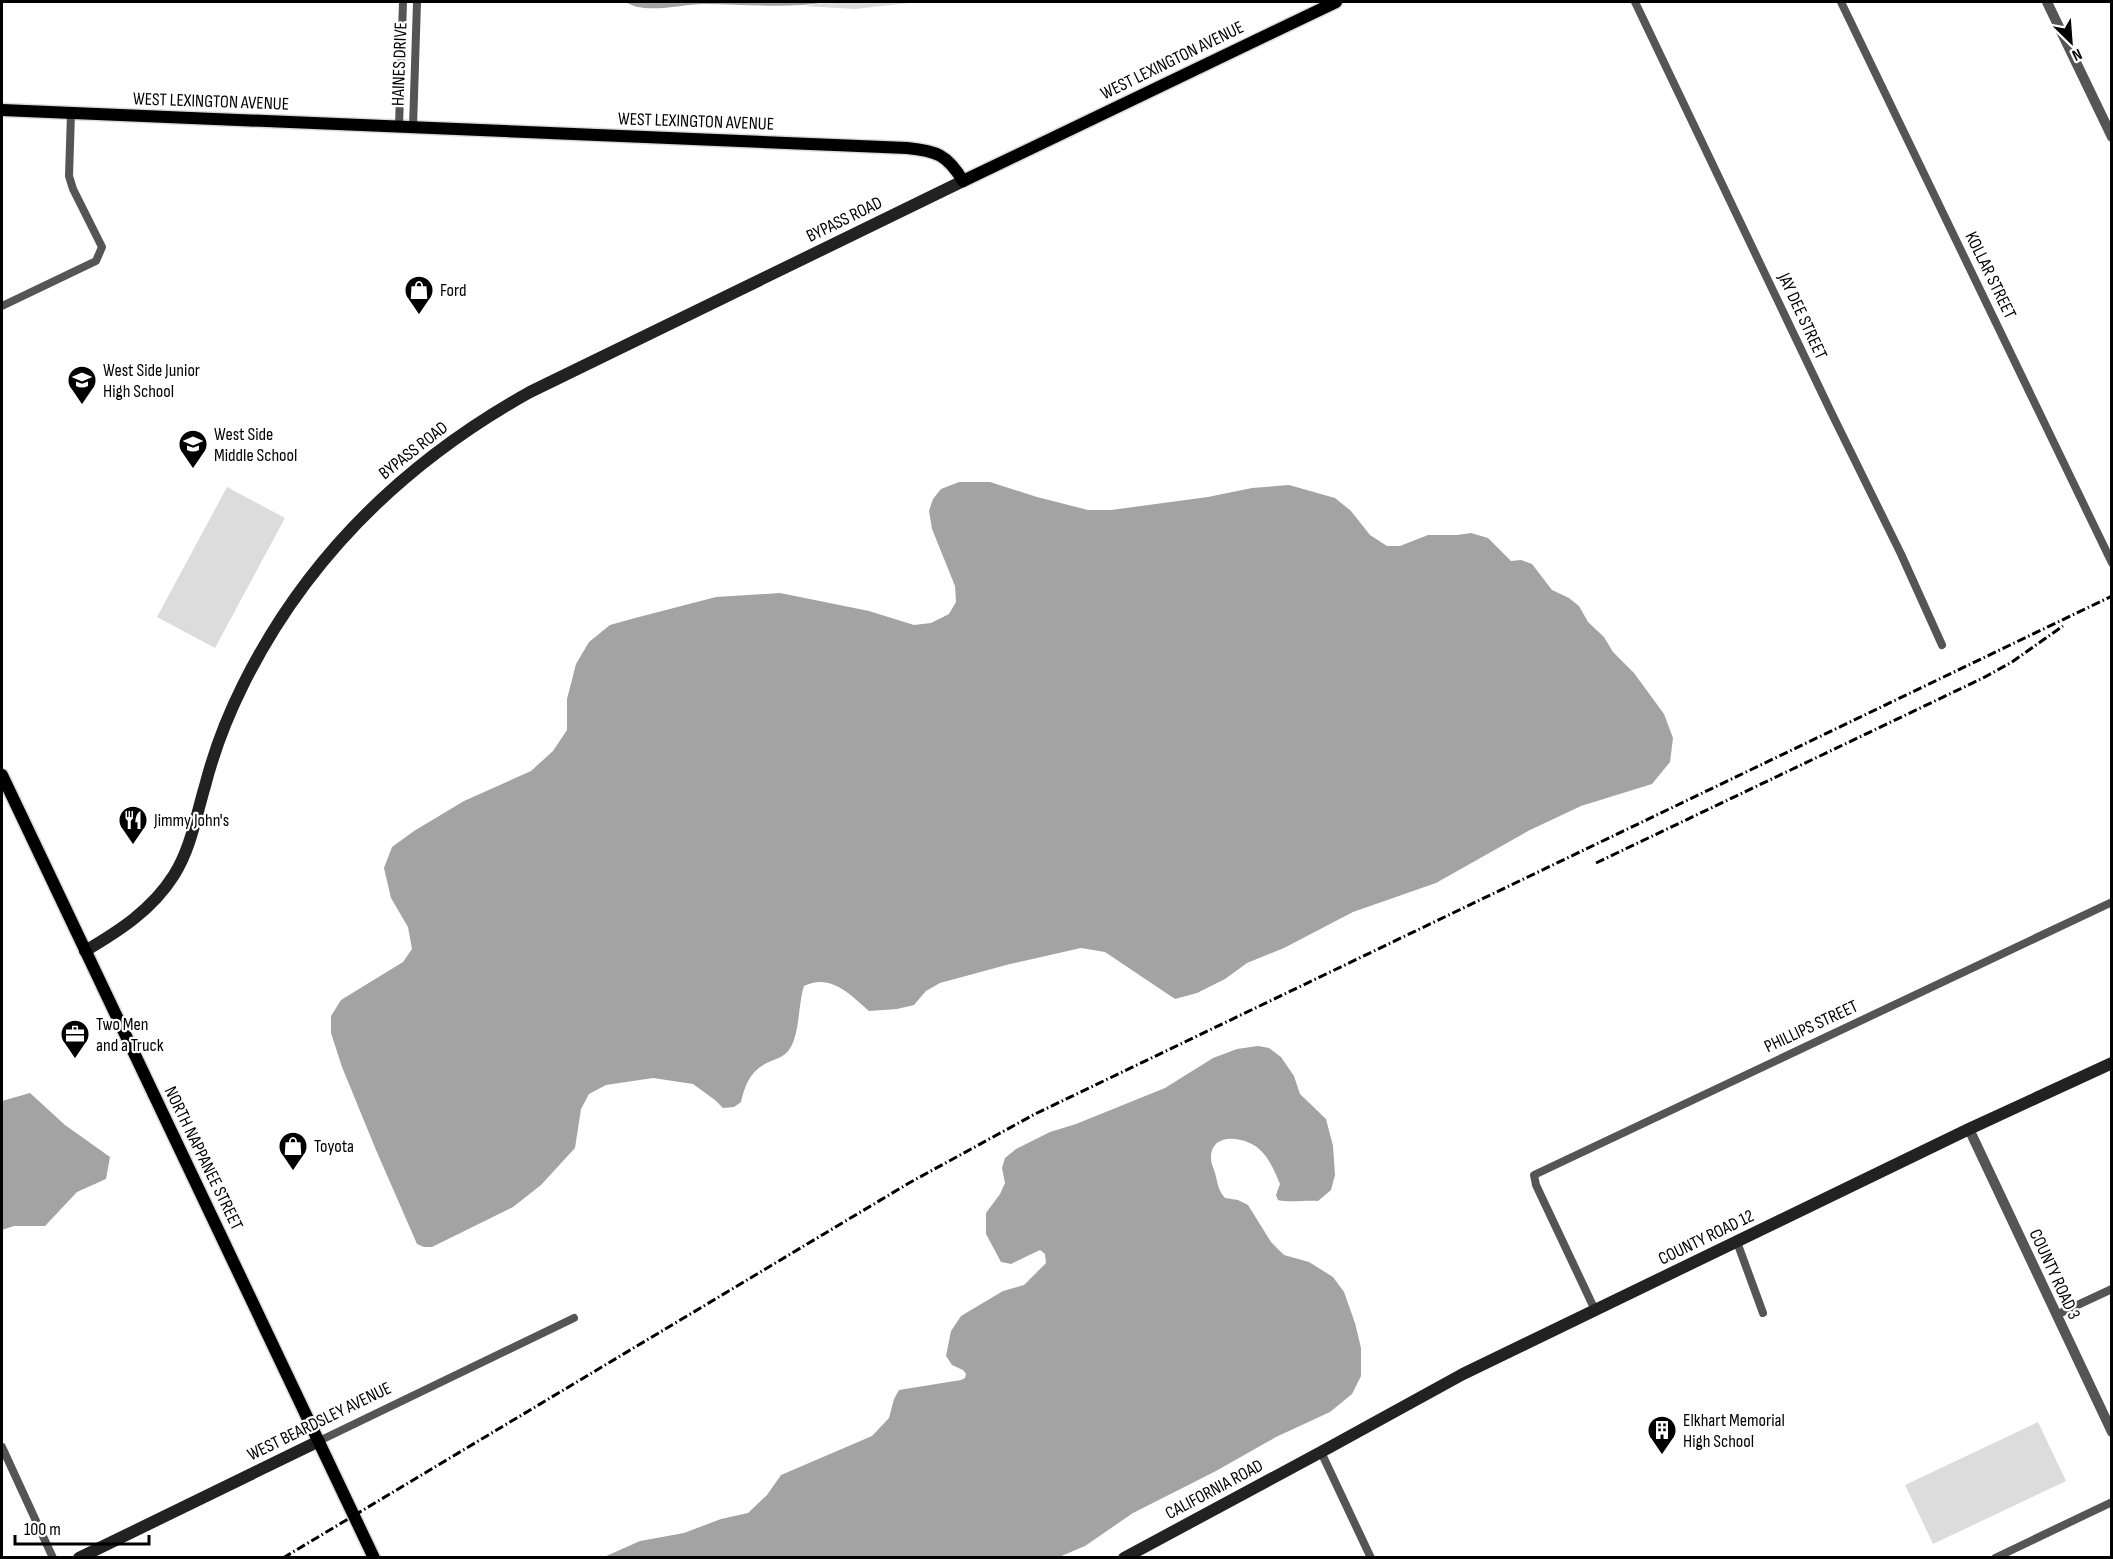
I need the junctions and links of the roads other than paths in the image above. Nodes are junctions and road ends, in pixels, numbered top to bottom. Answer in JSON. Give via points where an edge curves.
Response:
{"nodes":[{"id":1,"x":403,"y":2,"type":"edge"},
{"id":2,"x":417,"y":2,"type":"edge"},
{"id":3,"x":1336,"y":2,"type":"edge"},
{"id":4,"x":1635,"y":2,"type":"edge"},
{"id":5,"x":1841,"y":2,"type":"edge"},
{"id":6,"x":2047,"y":2,"type":"edge"},
{"id":7,"x":2,"y":110,"type":"edge"},
{"id":8,"x":71,"y":113,"type":"junction"},
{"id":9,"x":399,"y":126,"type":"junction"},
{"id":10,"x":414,"y":127,"type":"junction"},
{"id":11,"x":2110,"y":133,"type":"edge"},
{"id":12,"x":963,"y":181,"type":"junction"},
{"id":13,"x":2,"y":306,"type":"edge"},
{"id":14,"x":2112,"y":563,"type":"edge"},
{"id":15,"x":1942,"y":645,"type":"dead end"},
{"id":16,"x":2,"y":775,"type":"edge"},
{"id":17,"x":2112,"y":902,"type":"edge"},
{"id":18,"x":85,"y":951,"type":"junction"},
{"id":19,"x":2112,"y":1063,"type":"edge"},
{"id":20,"x":1969,"y":1129,"type":"junction"},
{"id":21,"x":1737,"y":1242,"type":"junction"},
{"id":22,"x":2112,"y":1289,"type":"edge"},
{"id":23,"x":1595,"y":1310,"type":"junction"},
{"id":24,"x":1763,"y":1313,"type":"dead end"},
{"id":25,"x":2056,"y":1315,"type":"junction"},
{"id":26,"x":574,"y":1318,"type":"dead end"},
{"id":27,"x":2112,"y":1432,"type":"edge"},
{"id":28,"x":319,"y":1441,"type":"junction"},
{"id":29,"x":2,"y":1447,"type":"edge"},
{"id":30,"x":1321,"y":1452,"type":"junction"},
{"id":31,"x":2112,"y":1503,"type":"edge"},
{"id":32,"x":53,"y":1557,"type":"edge"},
{"id":33,"x":79,"y":1557,"type":"edge"},
{"id":34,"x":374,"y":1557,"type":"edge"},
{"id":35,"x":1124,"y":1557,"type":"edge"},
{"id":36,"x":1371,"y":1557,"type":"edge"},
{"id":37,"x":1995,"y":1557,"type":"edge"}],
"edges":[{"from":1,"to":9,"type":"street","name":"HAINES DRIVE"},
{"from":2,"to":10,"type":"street","name":"HAINES DRIVE"},
{"from":3,"to":12,"type":"main road","name":"WEST LEXINGTON AVENUE"},
{"from":4,"to":15,"type":"street","name":"JAY DEE STREET"},
{"from":5,"to":14,"type":"street","name":"KOLLAR STREET"},
{"from":6,"to":11,"type":"street"},
{"from":7,"to":8,"type":"main road","name":"WEST LEXINGTON AVENUE"},
{"from":8,"to":9,"type":"main road","name":"WEST LEXINGTON AVENUE"},
{"from":8,"to":13,"type":"street","via":[[69,176],[102,247],[96,261]]},
{"from":9,"to":10,"type":"main road","name":"WEST LEXINGTON AVENUE"},
{"from":10,"to":12,"type":"main road","name":"WEST LEXINGTON AVENUE","via":[[916,149],[946,158]]},
{"from":12,"to":18,"type":"main road","name":"BYPASS ROAD","via":[[530,392],[475,424],[408,474],[331,552],[302,588],[259,655],[228,717],[192,835],[173,876],[142,913]]},
{"from":16,"to":18,"type":"main road","name":"NORTH NAPPANEE STREET"},
{"from":17,"to":23,"type":"street","name":"PHILLIPS STREET","via":[[1534,1175]]},
{"from":18,"to":28,"type":"main road","name":"NORTH NAPPANEE STREET"},
{"from":19,"to":20,"type":"main road","name":"COUNTY ROAD 12"},
{"from":20,"to":21,"type":"main road","name":"COUNTY ROAD 12"},
{"from":20,"to":25,"type":"street","name":"COUNTY ROAD 3"},
{"from":21,"to":23,"type":"main road","name":"COUNTY ROAD 12"},
{"from":21,"to":24,"type":"street"},
{"from":22,"to":25,"type":"street"},
{"from":23,"to":30,"type":"main road","name":"COUNTY ROAD 12","via":[[1463,1374]]},
{"from":25,"to":27,"type":"street","name":"COUNTY ROAD 3"},
{"from":26,"to":28,"type":"street","name":"WEST BEARDSLEY AVENUE"},
{"from":28,"to":33,"type":"main road","name":"WEST BEARDSLEY AVENUE"},
{"from":28,"to":34,"type":"main road","name":"NORTH NAPPANEE STREET"},
{"from":29,"to":32,"type":"street"},
{"from":30,"to":35,"type":"main road","name":"CALIFORNIA ROAD"},
{"from":30,"to":36,"type":"street"},
{"from":31,"to":37,"type":"street"}]}
